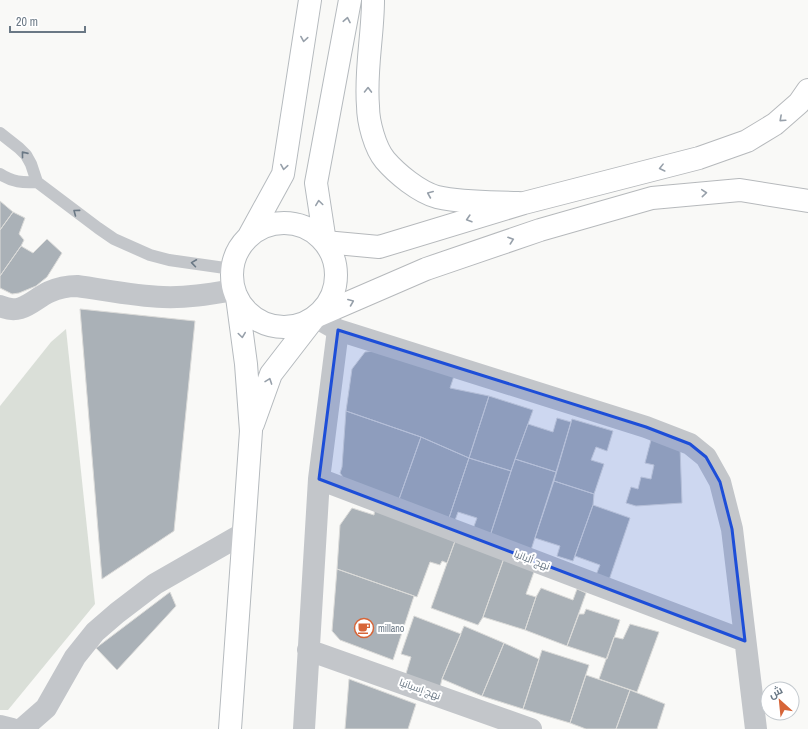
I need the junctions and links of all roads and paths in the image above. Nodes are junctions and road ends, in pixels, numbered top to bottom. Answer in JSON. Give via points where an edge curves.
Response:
{"nodes":[{"id":1,"x":310,"y":0,"type":"edge"},
{"id":2,"x":350,"y":0,"type":"edge"},
{"id":3,"x":373,"y":0,"type":"edge"},
{"id":4,"x":808,"y":90,"type":"edge"},
{"id":5,"x":0,"y":133,"type":"edge"},
{"id":6,"x":0,"y":174,"type":"edge"},
{"id":7,"x":37,"y":182,"type":"junction"},
{"id":8,"x":808,"y":201,"type":"edge"},
{"id":9,"x":524,"y":203,"type":"junction"},
{"id":10,"x":249,"y":236,"type":"junction"},
{"id":11,"x":324,"y":242,"type":"junction"},
{"id":12,"x":234,"y":285,"type":"junction"},
{"id":13,"x":0,"y":306,"type":"edge"},
{"id":14,"x":315,"y":317,"type":"junction"},
{"id":15,"x":338,"y":330,"type":"junction"},
{"id":16,"x":251,"y":431,"type":"junction"},
{"id":17,"x":319,"y":479,"type":"junction"},
{"id":18,"x":244,"y":534,"type":"junction"},
{"id":19,"x":745,"y":641,"type":"junction"},
{"id":20,"x":308,"y":650,"type":"junction"},
{"id":21,"x":0,"y":726,"type":"edge"},
{"id":22,"x":12,"y":729,"type":"edge"},
{"id":23,"x":22,"y":729,"type":"edge"},
{"id":24,"x":230,"y":729,"type":"edge"},
{"id":25,"x":304,"y":729,"type":"edge"},
{"id":26,"x":531,"y":729,"type":"edge"},
{"id":27,"x":756,"y":729,"type":"edge"}],
"edges":[{"from":1,"to":10,"type":"main road","one_way":true,"via":[[283,174]]},
{"from":11,"to":2,"type":"main road","one_way":true,"via":[[316,183]]},
{"from":9,"to":3,"type":"main road","one_way":true,"via":[[469,202],[436,196],[418,189],[385,160],[374,138],[368,107],[368,56]]},
{"from":4,"to":9,"type":"main road","one_way":true,"via":[[799,103],[776,124],[746,141],[698,158]]},
{"from":7,"to":5,"type":"lane","one_way":true,"via":[[26,155]]},
{"from":6,"to":7,"type":"lane","via":[[16,182]]},
{"from":12,"to":7,"type":"lane","one_way":true,"via":[[150,255],[114,239]]},
{"from":14,"to":8,"type":"main road","one_way":true,"via":[[426,269],[540,230],[652,198],[740,190]]},
{"from":9,"to":11,"type":"main road","one_way":true,"via":[[379,247]]},
{"from":10,"to":11,"type":"main road","via":[[262,227],[279,223],[296,224],[312,230]]},
{"from":10,"to":12,"type":"main road","via":[[235,257]]},
{"from":11,"to":14,"type":"main road","via":[[333,256],[336,278],[334,290],[326,305]]},
{"from":12,"to":13,"type":"street","via":[[187,296],[164,297],[67,286],[47,293],[28,306],[16,309]]},
{"from":12,"to":14,"type":"main road","via":[[245,310],[256,319],[271,325],[286,327],[301,324]]},
{"from":12,"to":16,"type":"main road","one_way":true,"via":[[246,364]]},
{"from":14,"to":15,"type":"street"},
{"from":16,"to":14,"type":"main road","one_way":true,"via":[[271,374]]},
{"from":15,"to":17,"type":"street"},
{"from":15,"to":19,"type":"street","via":[[646,427],[690,444],[706,457],[720,482],[732,529]]},
{"from":16,"to":18,"type":"main road"},
{"from":17,"to":19,"type":"street","name":"نهج ألبانيا"},
{"from":17,"to":20,"type":"street"},
{"from":18,"to":23,"type":"street","via":[[155,584],[95,632],[75,657],[46,708]]},
{"from":18,"to":24,"type":"main road"},
{"from":19,"to":27,"type":"street"},
{"from":20,"to":25,"type":"street"},
{"from":20,"to":26,"type":"street","name":"نهج إسبانيا"},
{"from":21,"to":22,"type":"street"}]}
